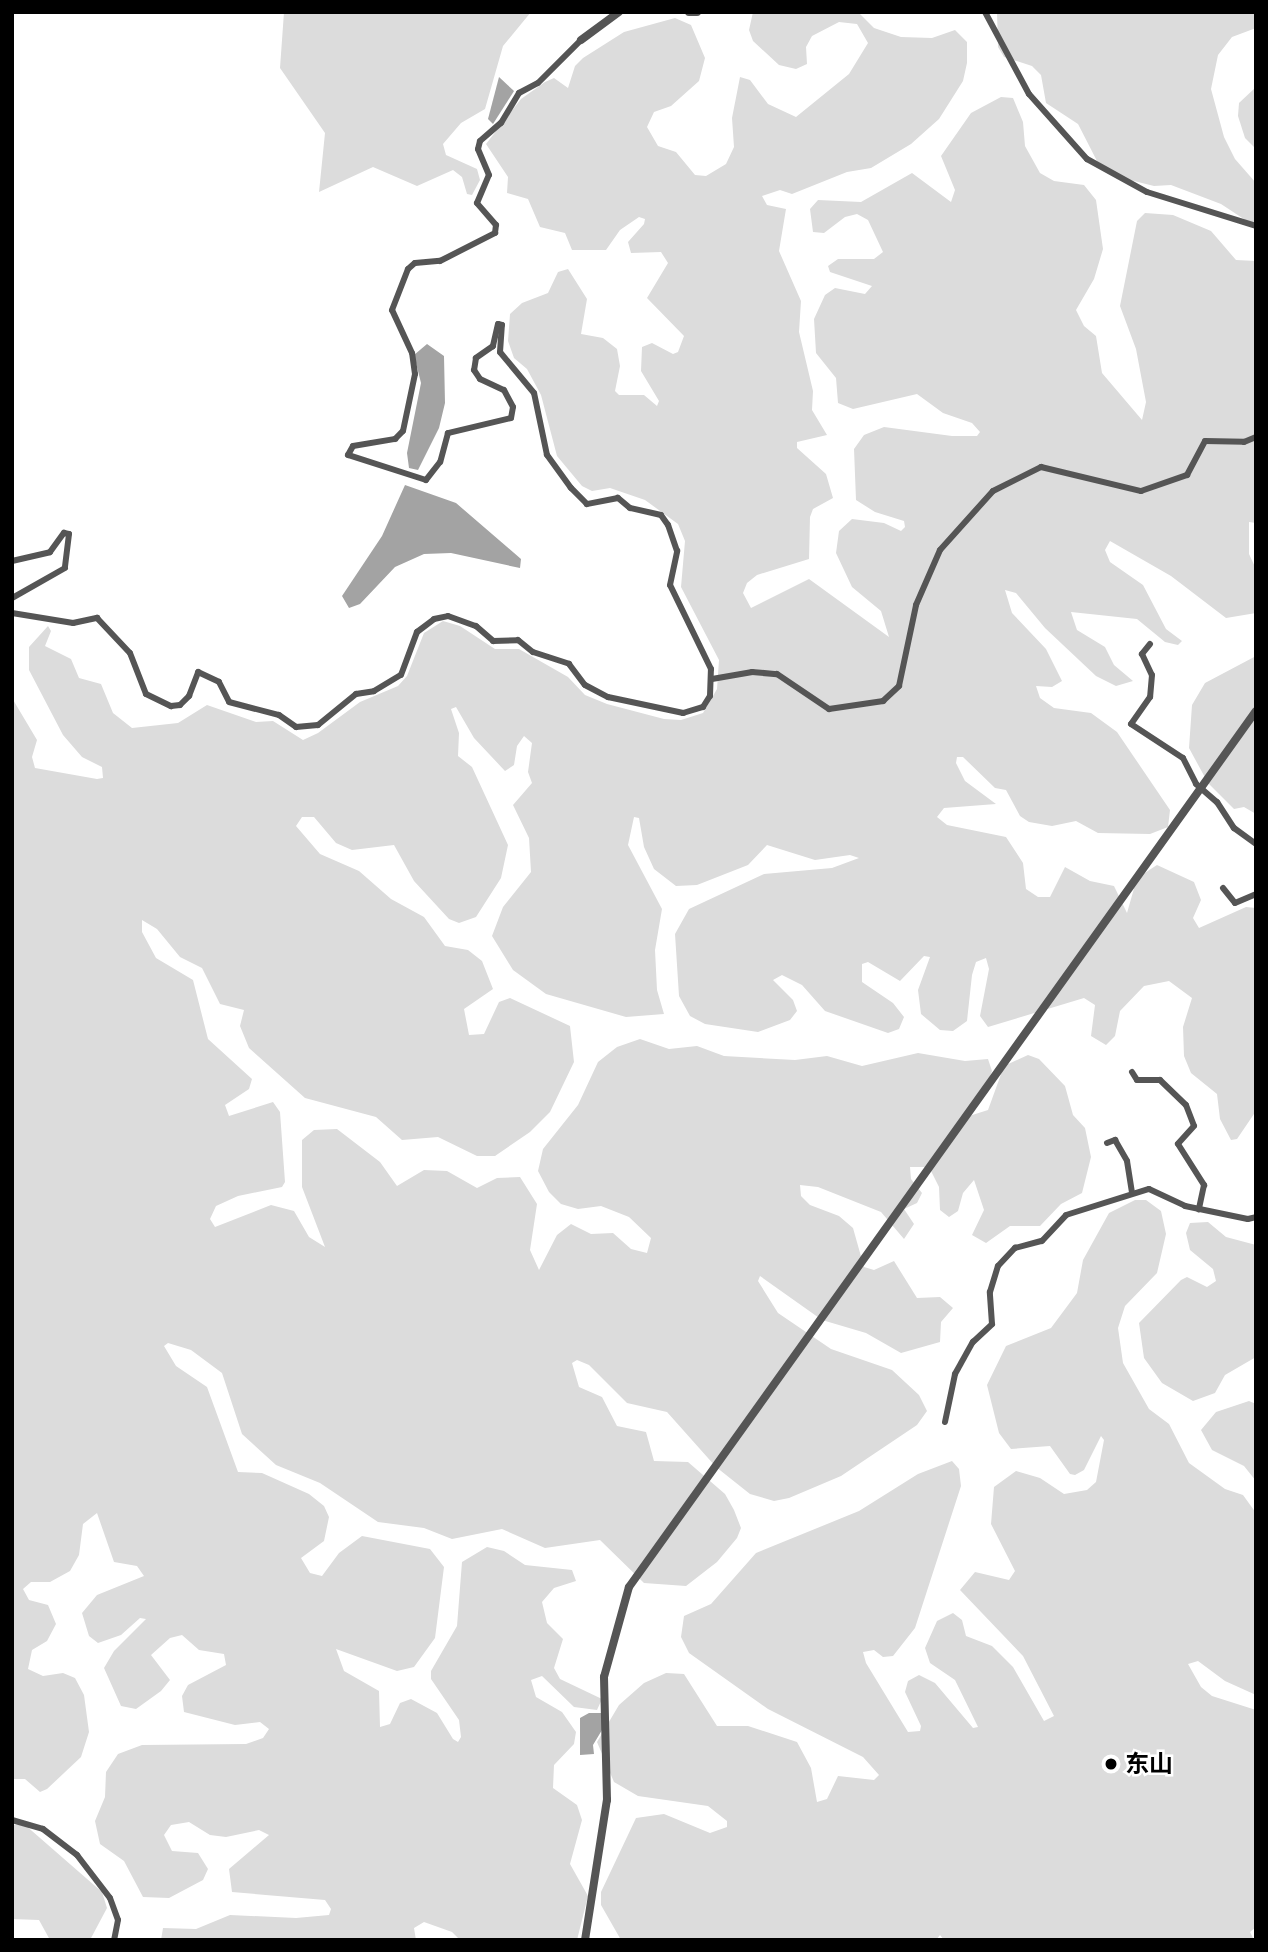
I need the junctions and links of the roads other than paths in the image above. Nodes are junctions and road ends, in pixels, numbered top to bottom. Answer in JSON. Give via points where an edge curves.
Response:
{"nodes":[{"id":1,"x":619,"y":12,"type":"edge"},
{"id":2,"x":689,"y":12,"type":"edge"},
{"id":3,"x":697,"y":12,"type":"edge"},
{"id":4,"x":985,"y":12,"type":"edge"},
{"id":5,"x":581,"y":40,"type":"joint"},
{"id":6,"x":1256,"y":226,"type":"edge"},
{"id":7,"x":1256,"y":438,"type":"edge"},
{"id":8,"x":12,"y":561,"type":"edge"},
{"id":9,"x":12,"y":598,"type":"edge"},
{"id":10,"x":12,"y":612,"type":"edge"},
{"id":11,"x":1150,"y":644,"type":"dead end"},
{"id":12,"x":712,"y":679,"type":"junction"},
{"id":13,"x":1256,"y":711,"type":"edge"},
{"id":14,"x":1200,"y":788,"type":"junction"},
{"id":15,"x":1256,"y":845,"type":"edge"},
{"id":16,"x":1223,"y":888,"type":"dead end"},
{"id":17,"x":1256,"y":894,"type":"edge"},
{"id":18,"x":1132,"y":1072,"type":"dead end"},
{"id":19,"x":1107,"y":1143,"type":"dead end"},
{"id":20,"x":1132,"y":1192,"type":"junction"},
{"id":21,"x":1199,"y":1209,"type":"junction"},
{"id":22,"x":1256,"y":1217,"type":"edge"},
{"id":23,"x":945,"y":1422,"type":"dead end"},
{"id":24,"x":12,"y":1820,"type":"edge"},
{"id":25,"x":114,"y":1940,"type":"edge"},
{"id":26,"x":585,"y":1940,"type":"edge"}],
"edges":[{"from":1,"to":5,"type":"street"},
{"from":2,"to":3,"type":"street"},
{"from":4,"to":6,"type":"street","via":[[1024,88],[1087,159],[1154,195]]},
{"from":5,"to":12,"type":"street","via":[[538,83],[519,93],[501,123],[480,141],[478,149],[489,175],[477,203],[496,225],[495,233],[440,261],[410,265],[392,310],[412,353],[415,373],[403,431],[395,439],[353,446],[348,455],[426,480],[440,462],[448,433],[512,418],[513,407],[504,390],[480,379],[474,370],[476,358],[493,346],[500,323],[500,352],[534,394],[547,455],[571,488],[587,504],[618,498],[630,508],[661,516],[668,524],[677,551],[670,585],[705,648]]},
{"from":7,"to":12,"type":"street","via":[[1205,441],[1187,475],[1141,491],[1041,467],[993,491],[940,550],[916,604],[899,686],[883,701],[829,709],[777,674],[752,672]]},
{"from":8,"to":9,"type":"street","via":[[50,552],[64,533],[69,534],[65,568]]},
{"from":10,"to":12,"type":"street","via":[[73,623],[97,618],[130,653],[146,694],[171,706],[180,705],[188,696],[198,672],[219,682],[229,702],[279,715],[296,727],[318,725],[356,694],[374,691],[401,675],[417,632],[442,617],[476,626],[499,643],[523,642],[533,652],[569,664],[594,692],[625,702],[692,713],[707,702]]},
{"from":11,"to":14,"type":"street","via":[[1142,654],[1152,675],[1150,697],[1131,724],[1183,758]]},
{"from":13,"to":14,"type":"street"},
{"from":14,"to":15,"type":"street","via":[[1228,815],[1234,828]]},
{"from":14,"to":26,"type":"street","via":[[629,1587],[604,1677],[607,1800]]},
{"from":16,"to":17,"type":"street","via":[[1235,903]]},
{"from":18,"to":21,"type":"street","via":[[1137,1080],[1160,1080],[1186,1105],[1194,1126],[1178,1144],[1204,1185]]},
{"from":19,"to":20,"type":"street","via":[[1115,1140],[1127,1161]]},
{"from":20,"to":21,"type":"street","via":[[1149,1189]]},
{"from":20,"to":23,"type":"street","via":[[1066,1215],[1042,1241],[1015,1248],[998,1266],[990,1292],[992,1324],[973,1342],[955,1374]]},
{"from":21,"to":22,"type":"street"},
{"from":24,"to":25,"type":"street","via":[[43,1829],[77,1855],[110,1898],[118,1920]]}]}
